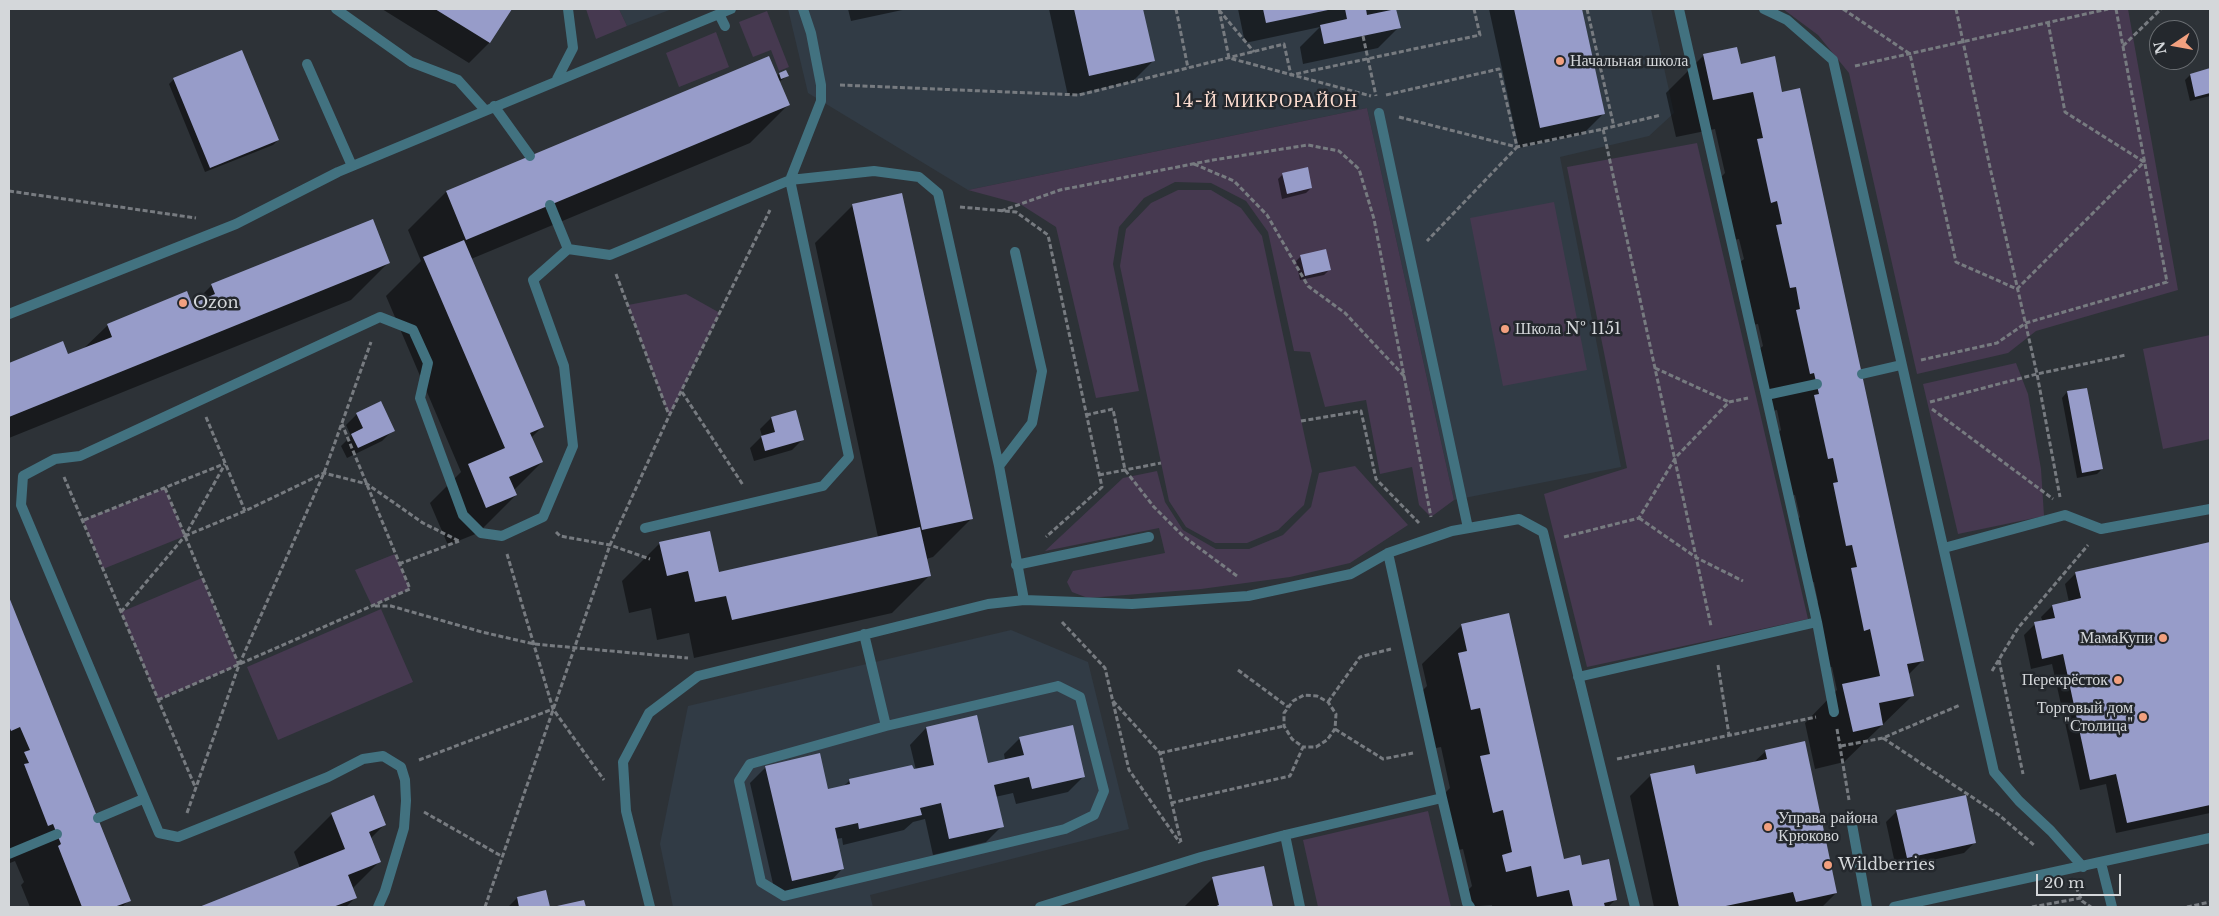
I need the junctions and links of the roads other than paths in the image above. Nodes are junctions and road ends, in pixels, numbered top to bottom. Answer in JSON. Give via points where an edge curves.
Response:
{"nodes":[{"id":1,"x":336,"y":9,"type":"edge"},
{"id":2,"x":568,"y":9,"type":"edge"},
{"id":3,"x":731,"y":9,"type":"edge"},
{"id":4,"x":803,"y":9,"type":"edge"},
{"id":5,"x":1678,"y":9,"type":"edge"},
{"id":6,"x":1764,"y":9,"type":"edge"},
{"id":7,"x":719,"y":14,"type":"junction"},
{"id":8,"x":725,"y":26,"type":"dead end"},
{"id":9,"x":307,"y":64,"type":"dead end"},
{"id":10,"x":557,"y":79,"type":"junction"},
{"id":11,"x":490,"y":108,"type":"junction"},
{"id":12,"x":1379,"y":112,"type":"road end"},
{"id":13,"x":530,"y":156,"type":"dead end"},
{"id":14,"x":352,"y":166,"type":"junction"},
{"id":15,"x":788,"y":180,"type":"junction"},
{"id":16,"x":550,"y":204,"type":"dead end"},
{"id":17,"x":568,"y":249,"type":"junction"},
{"id":18,"x":1015,"y":252,"type":"dead end"},
{"id":19,"x":9,"y":314,"type":"edge"},
{"id":20,"x":1901,"y":364,"type":"junction"},
{"id":21,"x":1862,"y":374,"type":"dead end"},
{"id":22,"x":1817,"y":384,"type":"dead end"},
{"id":23,"x":1766,"y":395,"type":"junction"},
{"id":24,"x":999,"y":466,"type":"junction"},
{"id":25,"x":2210,"y":509,"type":"edge"},
{"id":26,"x":644,"y":528,"type":"dead end"},
{"id":27,"x":1468,"y":528,"type":"junction"},
{"id":28,"x":1149,"y":537,"type":"dead end"},
{"id":29,"x":1944,"y":548,"type":"junction"},
{"id":30,"x":1388,"y":554,"type":"junction"},
{"id":31,"x":1016,"y":564,"type":"junction"},
{"id":32,"x":1024,"y":600,"type":"junction"},
{"id":33,"x":1817,"y":622,"type":"junction"},
{"id":34,"x":864,"y":634,"type":"junction"},
{"id":35,"x":1578,"y":677,"type":"junction"},
{"id":36,"x":1834,"y":712,"type":"road end"},
{"id":37,"x":886,"y":726,"type":"junction"},
{"id":38,"x":144,"y":798,"type":"junction"},
{"id":39,"x":1442,"y":798,"type":"junction"},
{"id":40,"x":98,"y":818,"type":"dead end"},
{"id":41,"x":1851,"y":819,"type":"road end"},
{"id":42,"x":57,"y":834,"type":"dead end"},
{"id":43,"x":1285,"y":835,"type":"junction"},
{"id":44,"x":2210,"y":838,"type":"edge"},
{"id":45,"x":9,"y":854,"type":"edge"},
{"id":46,"x":2101,"y":863,"type":"junction"},
{"id":47,"x":2083,"y":867,"type":"junction"},
{"id":48,"x":378,"y":907,"type":"edge"},
{"id":49,"x":650,"y":907,"type":"edge"},
{"id":50,"x":1040,"y":907,"type":"edge"},
{"id":51,"x":1300,"y":907,"type":"edge"},
{"id":52,"x":1470,"y":907,"type":"edge"},
{"id":53,"x":1635,"y":907,"type":"edge"},
{"id":54,"x":1867,"y":907,"type":"edge"},
{"id":55,"x":1894,"y":907,"type":"edge"},
{"id":56,"x":2112,"y":907,"type":"edge"}],
"edges":[{"from":1,"to":11,"type":"lane","via":[[411,62],[458,80]]},
{"from":2,"to":10,"type":"lane","via":[[574,48]]},
{"from":3,"to":7,"type":"lane"},
{"from":4,"to":15,"type":"lane","via":[[811,33],[821,101]]},
{"from":5,"to":23,"type":"lane"},
{"from":6,"to":20,"type":"lane","via":[[1787,20],[1832,60]]},
{"from":7,"to":8,"type":"lane"},
{"from":7,"to":10,"type":"lane"},
{"from":9,"to":14,"type":"lane"},
{"from":10,"to":11,"type":"lane"},
{"from":11,"to":13,"type":"lane"},
{"from":11,"to":14,"type":"lane"},
{"from":12,"to":27,"type":"lane"},
{"from":14,"to":19,"type":"lane","via":[[236,224]]},
{"from":15,"to":17,"type":"lane","via":[[610,255]]},
{"from":15,"to":24,"type":"lane","via":[[874,171],[919,177],[938,193]]},
{"from":15,"to":26,"type":"lane","via":[[849,457],[823,486]]},
{"from":16,"to":17,"type":"lane"},
{"from":17,"to":38,"type":"lane","via":[[533,280],[564,366],[573,446],[543,517],[502,536],[481,533],[464,515],[420,398],[428,363],[413,330],[380,317],[80,456],[55,459],[23,476],[21,505]]},
{"from":18,"to":24,"type":"lane","via":[[1042,370],[1032,423]]},
{"from":20,"to":21,"type":"lane"},
{"from":20,"to":29,"type":"lane"},
{"from":22,"to":23,"type":"lane"},
{"from":23,"to":33,"type":"lane"},
{"from":24,"to":31,"type":"lane"},
{"from":25,"to":29,"type":"lane","via":[[2101,530],[2064,510]]},
{"from":27,"to":30,"type":"lane"},
{"from":27,"to":35,"type":"lane","via":[[1519,519],[1543,532]]},
{"from":28,"to":31,"type":"lane"},
{"from":29,"to":47,"type":"lane","via":[[1994,772]]},
{"from":30,"to":32,"type":"lane","via":[[1351,574],[1248,596],[1132,604]]},
{"from":30,"to":39,"type":"lane"},
{"from":31,"to":32,"type":"lane"},
{"from":32,"to":34,"type":"lane","via":[[988,604]]},
{"from":33,"to":35,"type":"lane"},
{"from":33,"to":36,"type":"lane"},
{"from":34,"to":37,"type":"lane"},
{"from":34,"to":49,"type":"lane","via":[[698,676],[648,713],[623,762],[626,811]]},
{"from":35,"to":53,"type":"lane"},
{"from":37,"to":37,"type":"lane","via":[[1058,686],[1080,697],[1104,791],[1094,815],[1065,829],[784,896],[761,882],[739,781],[750,764]]},
{"from":38,"to":40,"type":"lane"},
{"from":38,"to":48,"type":"lane","via":[[159,833],[178,837],[328,777],[363,759],[383,756],[401,767],[406,802],[404,828]]},
{"from":39,"to":43,"type":"lane"},
{"from":39,"to":52,"type":"lane"},
{"from":41,"to":54,"type":"lane"},
{"from":42,"to":45,"type":"lane"},
{"from":43,"to":50,"type":"lane","via":[[1201,857]]},
{"from":43,"to":51,"type":"lane"},
{"from":44,"to":46,"type":"lane"},
{"from":46,"to":47,"type":"lane"},
{"from":46,"to":56,"type":"lane"},
{"from":47,"to":55,"type":"lane"}]}
